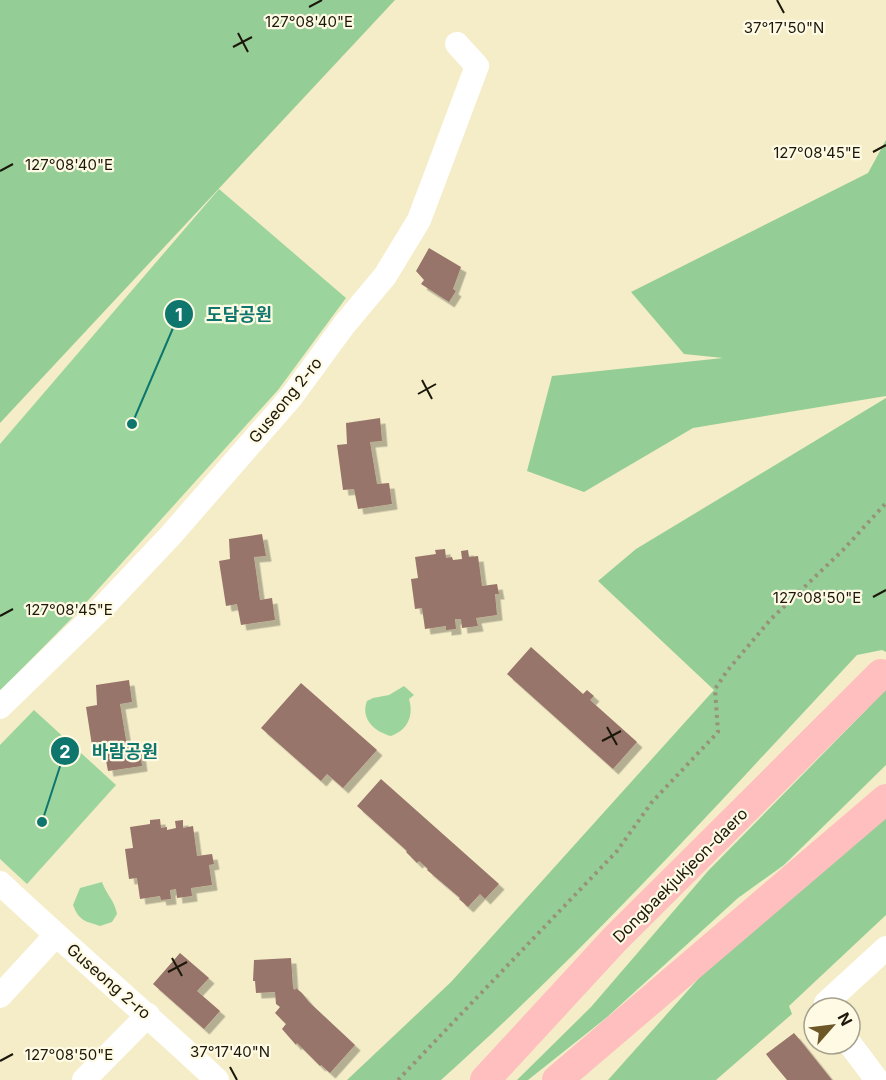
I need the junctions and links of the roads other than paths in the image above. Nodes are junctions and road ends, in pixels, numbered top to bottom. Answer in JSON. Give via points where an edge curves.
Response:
{"nodes":[{"id":1,"x":456,"y":44,"type":"dead end"},
{"id":2,"x":881,"y":674,"type":"dead end"},
{"id":3,"x":0,"y":707,"type":"edge"},
{"id":4,"x":886,"y":799,"type":"edge"},
{"id":5,"x":0,"y":883,"type":"edge"},
{"id":6,"x":56,"y":935,"type":"junction"},
{"id":7,"x":886,"y":948,"type":"edge"},
{"id":8,"x":663,"y":990,"type":"junction"},
{"id":9,"x":0,"y":996,"type":"edge"},
{"id":10,"x":834,"y":996,"type":"edge"},
{"id":11,"x":148,"y":1015,"type":"junction"},
{"id":12,"x":537,"y":1026,"type":"junction"},
{"id":13,"x":859,"y":1056,"type":"edge"},
{"id":14,"x":84,"y":1080,"type":"edge"},
{"id":15,"x":217,"y":1080,"type":"edge"},
{"id":16,"x":471,"y":1080,"type":"edge"},
{"id":17,"x":485,"y":1080,"type":"edge"},
{"id":18,"x":556,"y":1080,"type":"edge"},
{"id":19,"x":577,"y":1080,"type":"edge"},
{"id":20,"x":877,"y":1080,"type":"edge"}],
"edges":[{"from":1,"to":3,"type":"street","name":"Guseong 2-ro","via":[[477,66],[419,220],[385,276],[292,396],[171,535]]},
{"from":2,"to":12,"type":"main road","name":"Dongbaekjukjeon-daero","via":[[615,939]]},
{"from":4,"to":8,"type":"main road"},
{"from":5,"to":6,"type":"street","name":"Guseong 2-ro"},
{"from":6,"to":9,"type":"street"},
{"from":6,"to":11,"type":"street","name":"Guseong 2-ro"},
{"from":7,"to":10,"type":"street"},
{"from":8,"to":18,"type":"main road"},
{"from":8,"to":19,"type":"main road"},
{"from":11,"to":14,"type":"street"},
{"from":11,"to":15,"type":"street","name":"Guseong 2-ro"},
{"from":12,"to":16,"type":"main road"},
{"from":12,"to":17,"type":"main road","name":"Dongbaekjukjeon-daero"},
{"from":13,"to":20,"type":"street"}]}
